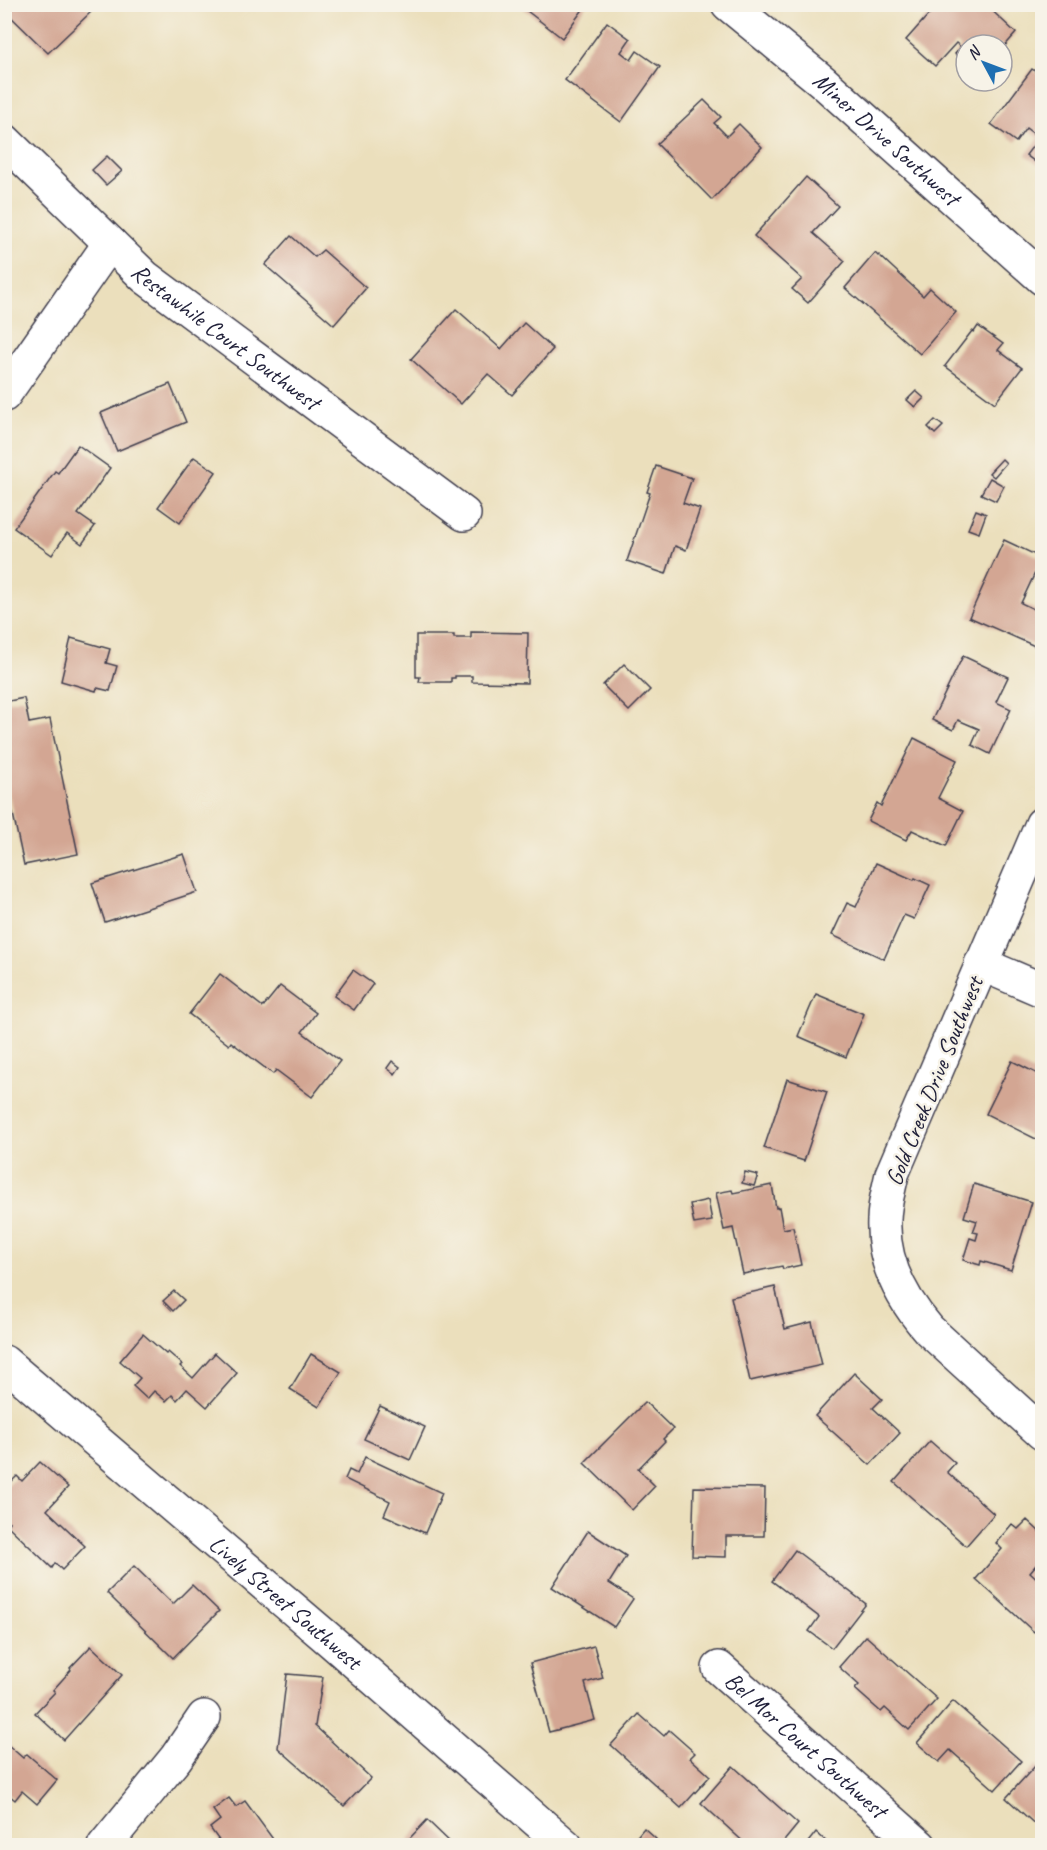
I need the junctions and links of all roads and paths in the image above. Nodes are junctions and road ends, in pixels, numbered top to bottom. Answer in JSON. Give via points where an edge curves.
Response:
{"nodes":[{"id":1,"x":728,"y":4,"type":"edge"},
{"id":2,"x":4,"y":140,"type":"edge"},
{"id":3,"x":110,"y":243,"type":"junction"},
{"id":4,"x":1042,"y":278,"type":"edge"},
{"id":5,"x":4,"y":394,"type":"edge"},
{"id":6,"x":464,"y":514,"type":"dead end"},
{"id":7,"x":1042,"y":824,"type":"edge"},
{"id":8,"x":981,"y":964,"type":"junction"},
{"id":9,"x":1042,"y":990,"type":"edge"},
{"id":10,"x":4,"y":1362,"type":"edge"},
{"id":11,"x":1042,"y":1432,"type":"edge"},
{"id":12,"x":719,"y":1668,"type":"dead end"},
{"id":13,"x":204,"y":1717,"type":"dead end"},
{"id":14,"x":104,"y":1845,"type":"edge"},
{"id":15,"x":566,"y":1845,"type":"edge"},
{"id":16,"x":920,"y":1845,"type":"edge"}],
"edges":[{"from":1,"to":4,"type":"street","name":"Miner Drive Southwest","via":[[822,81]]},
{"from":2,"to":3,"type":"street","name":"Restawhile Court Southwest"},
{"from":3,"to":5,"type":"street"},
{"from":3,"to":6,"type":"street","name":"Restawhile Court Southwest","via":[[145,277]]},
{"from":7,"to":8,"type":"street","name":"Gold Creek Drive Southwest"},
{"from":8,"to":9,"type":"street"},
{"from":8,"to":11,"type":"street","name":"Gold Creek Drive Southwest","via":[[892,1174],[884,1220],[886,1253],[894,1280],[929,1330]]},
{"from":10,"to":15,"type":"street","name":"Lively Street Southwest"},
{"from":12,"to":16,"type":"street","name":"Bel Mor Court Southwest"},
{"from":13,"to":14,"type":"street","via":[[176,1758]]}]}
